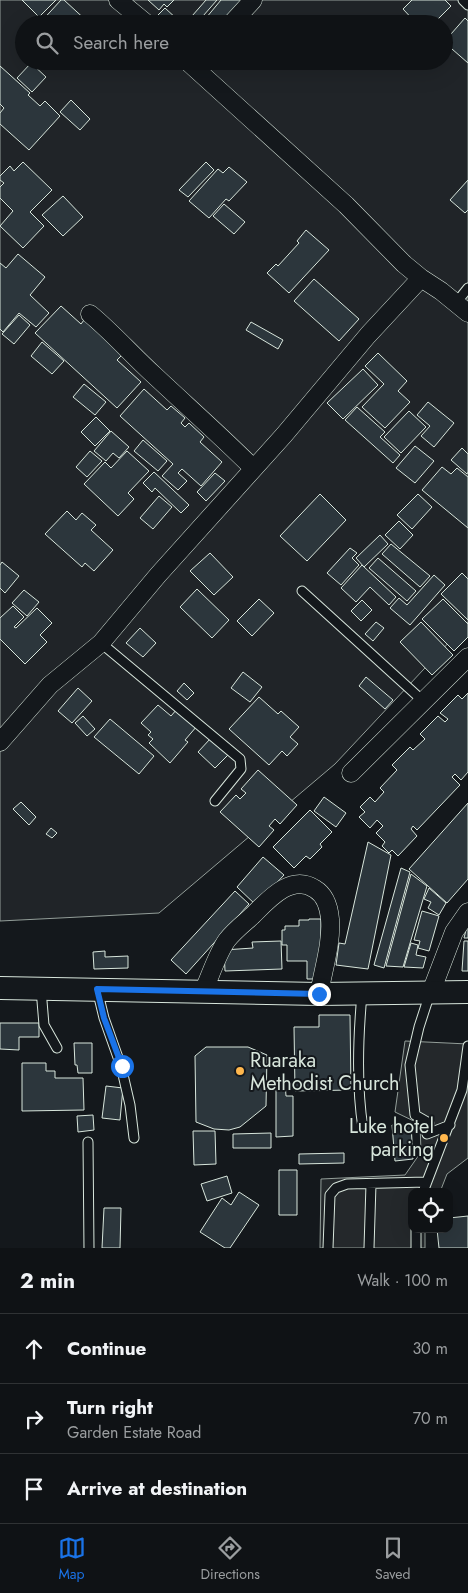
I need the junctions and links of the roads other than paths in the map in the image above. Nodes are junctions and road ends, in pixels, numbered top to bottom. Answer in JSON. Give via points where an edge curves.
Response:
{"nodes":[{"id":1,"x":118,"y":0,"type":"edge"},
{"id":2,"x":253,"y":0,"type":"edge"},
{"id":3,"x":463,"y":0,"type":"edge"},
{"id":4,"x":468,"y":5,"type":"edge"},
{"id":5,"x":136,"y":15,"type":"edge"},
{"id":6,"x":239,"y":15,"type":"edge"},
{"id":7,"x":200,"y":70,"type":"edge"},
{"id":8,"x":421,"y":278,"type":"junction"},
{"id":9,"x":468,"y":288,"type":"edge"},
{"id":10,"x":462,"y":308,"type":"edge"},
{"id":11,"x":90,"y":314,"type":"dead end"},
{"id":12,"x":253,"y":468,"type":"junction"},
{"id":13,"x":302,"y":591,"type":"dead end"},
{"id":14,"x":101,"y":643,"type":"junction"},
{"id":15,"x":468,"y":656,"type":"edge"},
{"id":16,"x":423,"y":701,"type":"junction"},
{"id":17,"x":0,"y":742,"type":"edge"},
{"id":18,"x":352,"y":773,"type":"dead end"},
{"id":19,"x":216,"y":801,"type":"dead end"},
{"id":20,"x":468,"y":912,"type":"edge"},
{"id":21,"x":0,"y":988,"type":"edge"},
{"id":22,"x":41,"y":988,"type":"junction"},
{"id":23,"x":97,"y":989,"type":"junction"},
{"id":24,"x":202,"y":992,"type":"junction"},
{"id":25,"x":430,"y":992,"type":"junction"},
{"id":26,"x":468,"y":992,"type":"edge"},
{"id":27,"x":319,"y":994,"type":"junction"},
{"id":28,"x":362,"y":994,"type":"junction"},
{"id":29,"x":468,"y":1046,"type":"edge"},
{"id":30,"x":57,"y":1048,"type":"dead end"},
{"id":31,"x":465,"y":1090,"type":"edge"},
{"id":32,"x":450,"y":1125,"type":"junction"},
{"id":33,"x":363,"y":1128,"type":"dead end"},
{"id":34,"x":134,"y":1138,"type":"dead end"},
{"id":35,"x":88,"y":1142,"type":"dead end"},
{"id":36,"x":426,"y":1182,"type":"junction"},
{"id":37,"x":371,"y":1184,"type":"junction"},
{"id":38,"x":424,"y":1188,"type":"edge"},
{"id":39,"x":416,"y":1233,"type":"edge"},
{"id":40,"x":89,"y":1248,"type":"edge"},
{"id":41,"x":328,"y":1248,"type":"edge"},
{"id":42,"x":369,"y":1248,"type":"edge"},
{"id":43,"x":416,"y":1248,"type":"edge"}],
"edges":[{"from":1,"to":5,"type":"street"},
{"from":2,"to":6,"type":"street"},
{"from":3,"to":4,"type":"lane"},
{"from":7,"to":8,"type":"street"},
{"from":8,"to":10,"type":"street","via":[[442,290]]},
{"from":8,"to":12,"type":"street"},
{"from":9,"to":10,"type":"lane"},
{"from":11,"to":12,"type":"street"},
{"from":12,"to":14,"type":"street"},
{"from":13,"to":16,"type":"lane"},
{"from":14,"to":17,"type":"street","via":[[50,685]]},
{"from":14,"to":19,"type":"lane","via":[[240,759],[241,769]]},
{"from":15,"to":16,"type":"street"},
{"from":16,"to":18,"type":"street"},
{"from":20,"to":25,"type":"street","via":[[454,932]]},
{"from":21,"to":22,"type":"street"},
{"from":22,"to":23,"type":"street"},
{"from":22,"to":30,"type":"lane","via":[[44,1024]]},
{"from":23,"to":24,"type":"street"},
{"from":23,"to":34,"type":"lane","via":[[122,1066]]},
{"from":24,"to":27,"type":"street"},
{"from":24,"to":27,"type":"street","via":[[226,941],[238,928],[285,888],[307,884],[318,890],[326,901],[330,919]]},
{"from":25,"to":26,"type":"street"},
{"from":25,"to":28,"type":"street"},
{"from":25,"to":32,"type":"lane","via":[[410,1065],[415,1115],[429,1123],[426,1134]]},
{"from":27,"to":28,"type":"street"},
{"from":28,"to":33,"type":"lane","via":[[358,1086]]},
{"from":29,"to":31,"type":"lane"},
{"from":31,"to":32,"type":"lane"},
{"from":32,"to":36,"type":"lane"},
{"from":35,"to":40,"type":"lane"},
{"from":36,"to":37,"type":"lane"},
{"from":36,"to":38,"type":"lane"},
{"from":37,"to":41,"type":"lane","via":[[347,1184],[332,1192]]},
{"from":37,"to":42,"type":"lane"},
{"from":39,"to":43,"type":"lane"}]}
